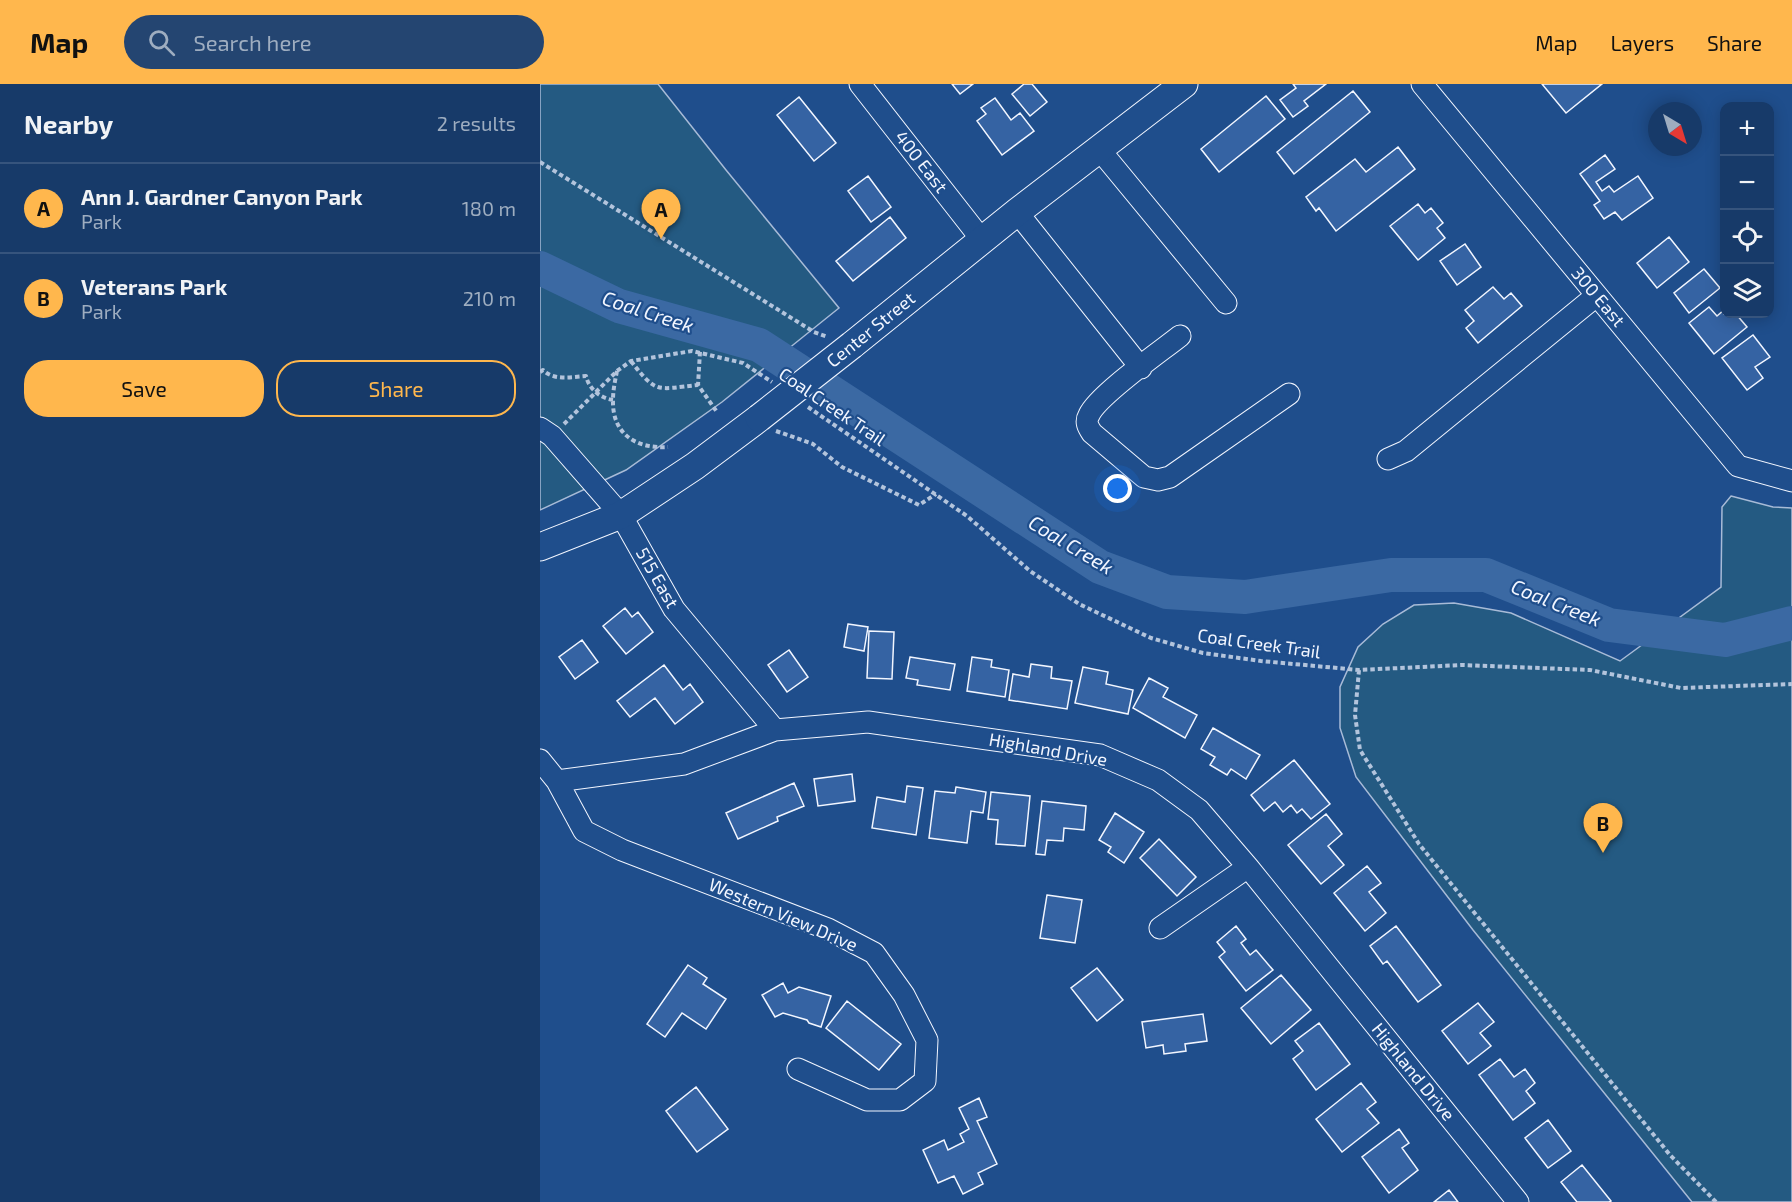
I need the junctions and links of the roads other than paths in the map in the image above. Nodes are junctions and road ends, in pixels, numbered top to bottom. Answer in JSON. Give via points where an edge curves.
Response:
{"nodes":[{"id":1,"x":860,"y":84,"type":"edge"},
{"id":2,"x":1184,"y":84,"type":"edge"},
{"id":3,"x":1422,"y":84,"type":"edge"},
{"id":4,"x":1099,"y":149,"type":"junction"},
{"id":5,"x":1017,"y":212,"type":"junction"},
{"id":6,"x":982,"y":240,"type":"junction"},
{"id":7,"x":1596,"y":296,"type":"junction"},
{"id":8,"x":1226,"y":303,"type":"dead end"},
{"id":9,"x":1180,"y":336,"type":"dead end"},
{"id":10,"x":1141,"y":368,"type":"junction"},
{"id":11,"x":1289,"y":394,"type":"dead end"},
{"id":12,"x":546,"y":432,"type":"edge"},
{"id":13,"x":1388,"y":459,"type":"dead end"},
{"id":14,"x":1792,"y":481,"type":"edge"},
{"id":15,"x":621,"y":515,"type":"junction"},
{"id":16,"x":540,"y":547,"type":"edge"},
{"id":17,"x":775,"y":730,"type":"junction"},
{"id":18,"x":540,"y":760,"type":"edge"},
{"id":19,"x":557,"y":781,"type":"junction"},
{"id":20,"x":1248,"y":867,"type":"junction"},
{"id":21,"x":1160,"y":928,"type":"dead end"},
{"id":22,"x":798,"y":1069,"type":"dead end"},
{"id":23,"x":1518,"y":1202,"type":"edge"}],
"edges":[{"from":1,"to":6,"type":"street","name":"400 East"},
{"from":2,"to":4,"type":"main road","name":"Center Street"},
{"from":3,"to":7,"type":"street","name":"300 East"},
{"from":4,"to":5,"type":"main road","name":"Center Street"},
{"from":4,"to":8,"type":"street"},
{"from":5,"to":6,"type":"main road","name":"Center Street"},
{"from":5,"to":10,"type":"street"},
{"from":6,"to":15,"type":"main road","name":"Center Street","bridge":true,"via":[[756,420]]},
{"from":7,"to":13,"type":"street","via":[[1406,451]]},
{"from":7,"to":14,"type":"street","name":"300 East","via":[[1738,466]]},
{"from":9,"to":10,"type":"street"},
{"from":10,"to":11,"type":"street","via":[[1100,400],[1087,424],[1092,433],[1144,477],[1158,480],[1170,477]]},
{"from":12,"to":15,"type":"street","name":"515 East"},
{"from":15,"to":16,"type":"main road","name":"Center Street"},
{"from":15,"to":17,"type":"street","name":"515 East","via":[[674,609]]},
{"from":17,"to":19,"type":"street","name":"Highland Drive","via":[[684,764]]},
{"from":17,"to":20,"type":"street","name":"Highland Drive","via":[[868,722],[1100,755],[1158,780],[1199,810]]},
{"from":18,"to":19,"type":"street"},
{"from":19,"to":22,"type":"street","name":"Western View Drive","via":[[584,831],[622,850],[828,929],[874,953],[904,995],[927,1040],[924,1082],[900,1100],[867,1100]]},
{"from":20,"to":21,"type":"street"},
{"from":20,"to":23,"type":"street","name":"Highland Drive"}]}
